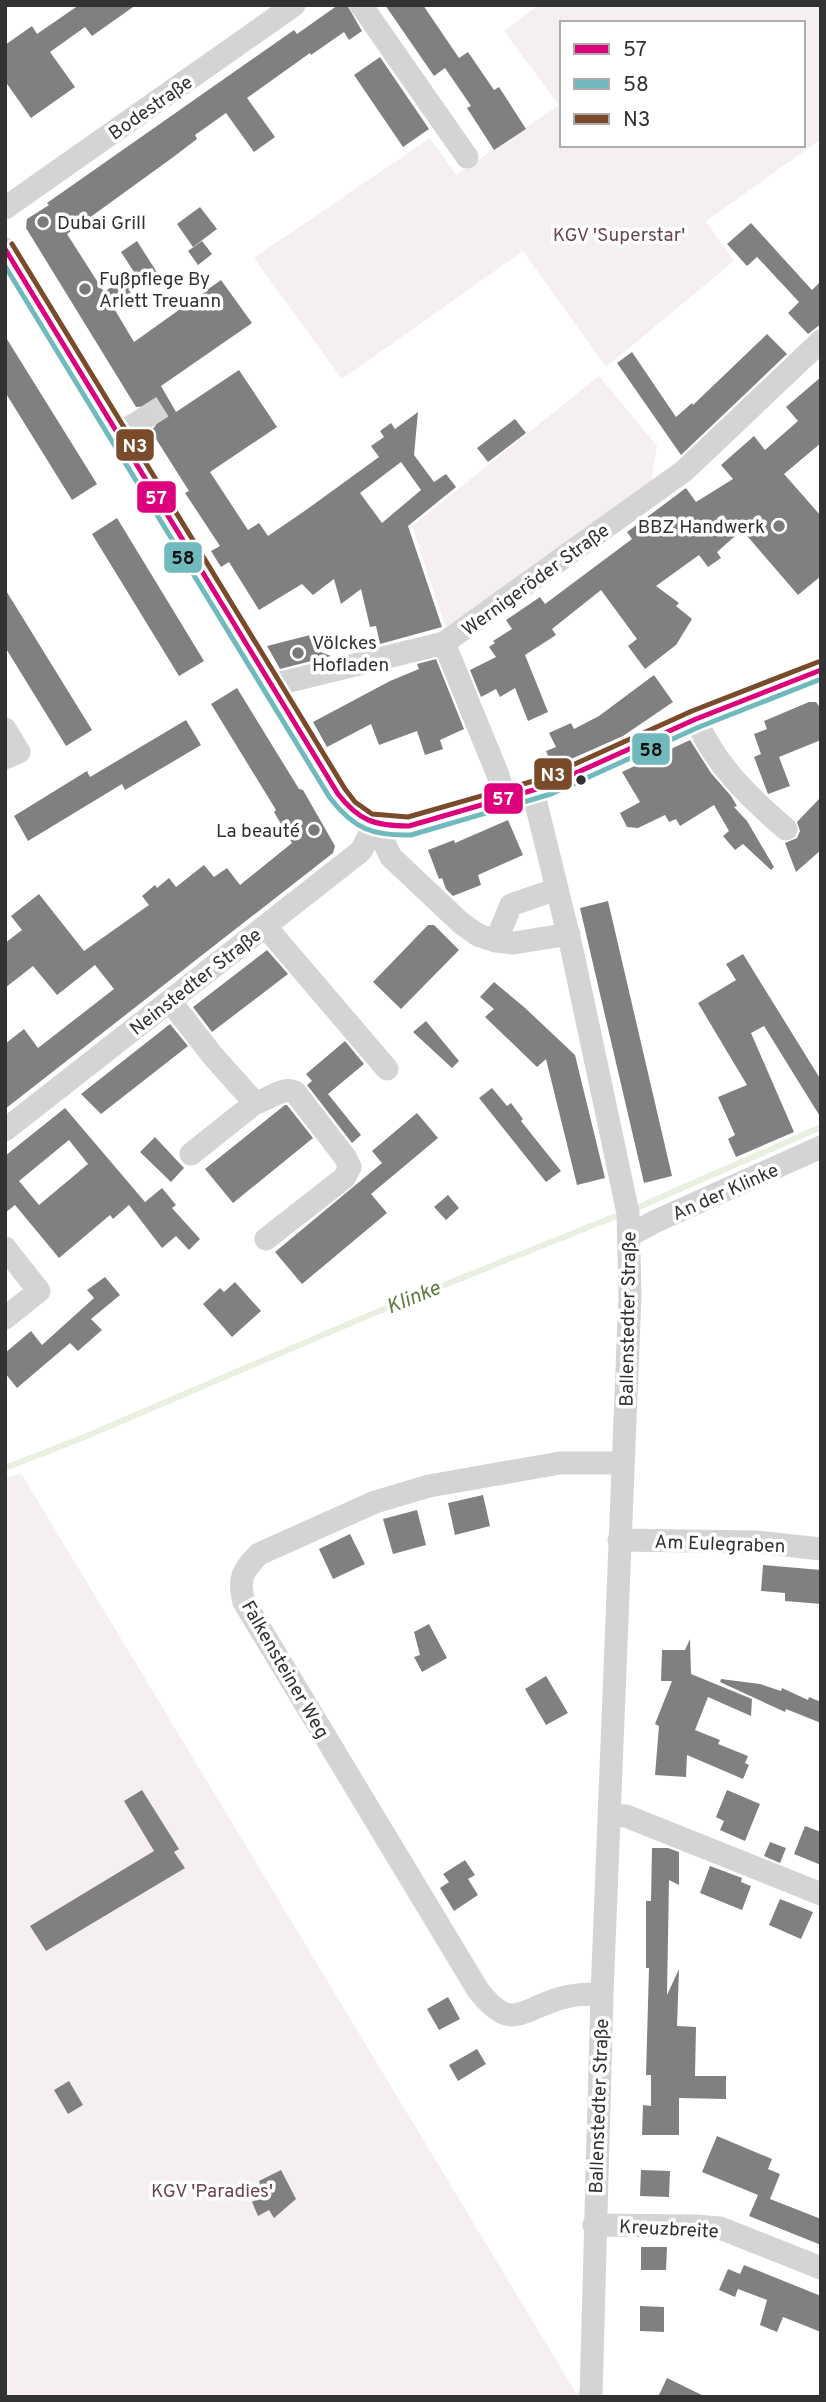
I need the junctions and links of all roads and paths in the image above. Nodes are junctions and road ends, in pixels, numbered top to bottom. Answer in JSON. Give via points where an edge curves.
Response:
{"nodes":[{"id":1,"x":294,"y":5,"type":"edge"},
{"id":2,"x":361,"y":5,"type":"edge"},
{"id":3,"x":467,"y":157,"type":"dead end"},
{"id":4,"x":5,"y":208,"type":"edge"},
{"id":5,"x":5,"y":249,"type":"edge"},
{"id":6,"x":821,"y":341,"type":"edge"},
{"id":7,"x":143,"y":419,"type":"tunnel mouth"},
{"id":8,"x":119,"y":434,"type":"junction"},
{"id":9,"x":444,"y":643,"type":"junction"},
{"id":10,"x":821,"y":670,"type":"edge"},
{"id":11,"x":273,"y":685,"type":"junction"},
{"id":12,"x":696,"y":719,"type":"junction"},
{"id":13,"x":5,"y":729,"type":"edge"},
{"id":14,"x":5,"y":758,"type":"edge"},
{"id":15,"x":533,"y":791,"type":"junction"},
{"id":16,"x":505,"y":799,"type":"junction"},
{"id":17,"x":374,"y":824,"type":"junction"},
{"id":18,"x":786,"y":829,"type":"dead end"},
{"id":19,"x":557,"y":889,"type":"junction"},
{"id":20,"x":265,"y":926,"type":"junction"},
{"id":21,"x":569,"y":934,"type":"junction"},
{"id":22,"x":496,"y":941,"type":"junction"},
{"id":23,"x":170,"y":1001,"type":"junction"},
{"id":24,"x":387,"y":1069,"type":"dead end"},
{"id":25,"x":255,"y":1103,"type":"junction"},
{"id":26,"x":5,"y":1129,"type":"edge"},
{"id":27,"x":821,"y":1147,"type":"edge"},
{"id":28,"x":191,"y":1154,"type":"dead end"},
{"id":29,"x":628,"y":1221,"type":"junction"},
{"id":30,"x":265,"y":1239,"type":"dead end"},
{"id":31,"x":5,"y":1248,"type":"edge"},
{"id":32,"x":5,"y":1318,"type":"edge"},
{"id":33,"x":622,"y":1463,"type":"junction"},
{"id":34,"x":619,"y":1540,"type":"junction"},
{"id":35,"x":821,"y":1549,"type":"edge"},
{"id":36,"x":609,"y":1815,"type":"junction"},
{"id":37,"x":821,"y":1894,"type":"edge"},
{"id":38,"x":602,"y":1994,"type":"junction"},
{"id":39,"x":594,"y":2225,"type":"junction"},
{"id":40,"x":821,"y":2268,"type":"edge"},
{"id":41,"x":591,"y":2397,"type":"edge"}],
"edges":[{"from":1,"to":4,"type":"street","name":"Bodestraße"},
{"from":2,"to":3,"type":"street"},
{"from":5,"to":8,"type":"street"},
{"from":6,"to":9,"type":"street","name":"Wernigeröder Straße","via":[[684,471]]},
{"from":7,"to":8,"type":"street"},
{"from":8,"to":11,"type":"street"},
{"from":9,"to":11,"type":"street","name":"Wernigeröder Straße"},
{"from":9,"to":16,"type":"street"},
{"from":10,"to":12,"type":"street"},
{"from":11,"to":17,"type":"street","via":[[341,799]]},
{"from":12,"to":15,"type":"street"},
{"from":12,"to":18,"type":"street","via":[[703,737],[747,796]]},
{"from":13,"to":14,"type":"street","via":[[19,752]]},
{"from":15,"to":16,"type":"street"},
{"from":15,"to":19,"type":"street","name":"Ballenstedter Straße"},
{"from":16,"to":17,"type":"street","via":[[409,827]]},
{"from":17,"to":20,"type":"street","name":"Neinstedter Straße","via":[[361,851]]},
{"from":17,"to":22,"type":"street","via":[[391,857],[461,923]]},
{"from":19,"to":21,"type":"street","name":"Ballenstedter Straße"},
{"from":19,"to":22,"type":"street","via":[[511,905]]},
{"from":20,"to":23,"type":"street","name":"Neinstedter Straße"},
{"from":20,"to":24,"type":"street"},
{"from":21,"to":22,"type":"street","via":[[529,942]]},
{"from":21,"to":29,"type":"street","name":"Ballenstedter Straße"},
{"from":23,"to":25,"type":"street"},
{"from":23,"to":26,"type":"street","name":"Neinstedter Straße"},
{"from":25,"to":28,"type":"street"},
{"from":25,"to":30,"type":"street","via":[[283,1090],[295,1092],[350,1167],[344,1178]]},
{"from":27,"to":29,"type":"street","name":"An der Klinke","via":[[654,1222]]},
{"from":29,"to":33,"type":"street","name":"Ballenstedter Straße","via":[[630,1295]]},
{"from":31,"to":32,"type":"street","via":[[39,1291]]},
{"from":33,"to":34,"type":"street","name":"Ballenstedter Straße"},
{"from":33,"to":38,"type":"street","name":"Falkensteiner Weg","via":[[561,1463],[514,1470],[375,1502],[259,1553],[245,1568],[240,1586],[244,1602],[491,2007],[508,2016],[556,1999]]},
{"from":34,"to":35,"type":"street","name":"Am Eulegraben","via":[[757,1542]]},
{"from":34,"to":36,"type":"street","name":"Ballenstedter Straße"},
{"from":36,"to":37,"type":"street","via":[[626,1816]]},
{"from":36,"to":38,"type":"street","name":"Ballenstedter Straße"},
{"from":38,"to":39,"type":"street","name":"Ballenstedter Straße"},
{"from":39,"to":40,"type":"street","name":"Kreuzbreite","via":[[720,2228]]},
{"from":39,"to":41,"type":"street","name":"Ballenstedter Straße"}]}
